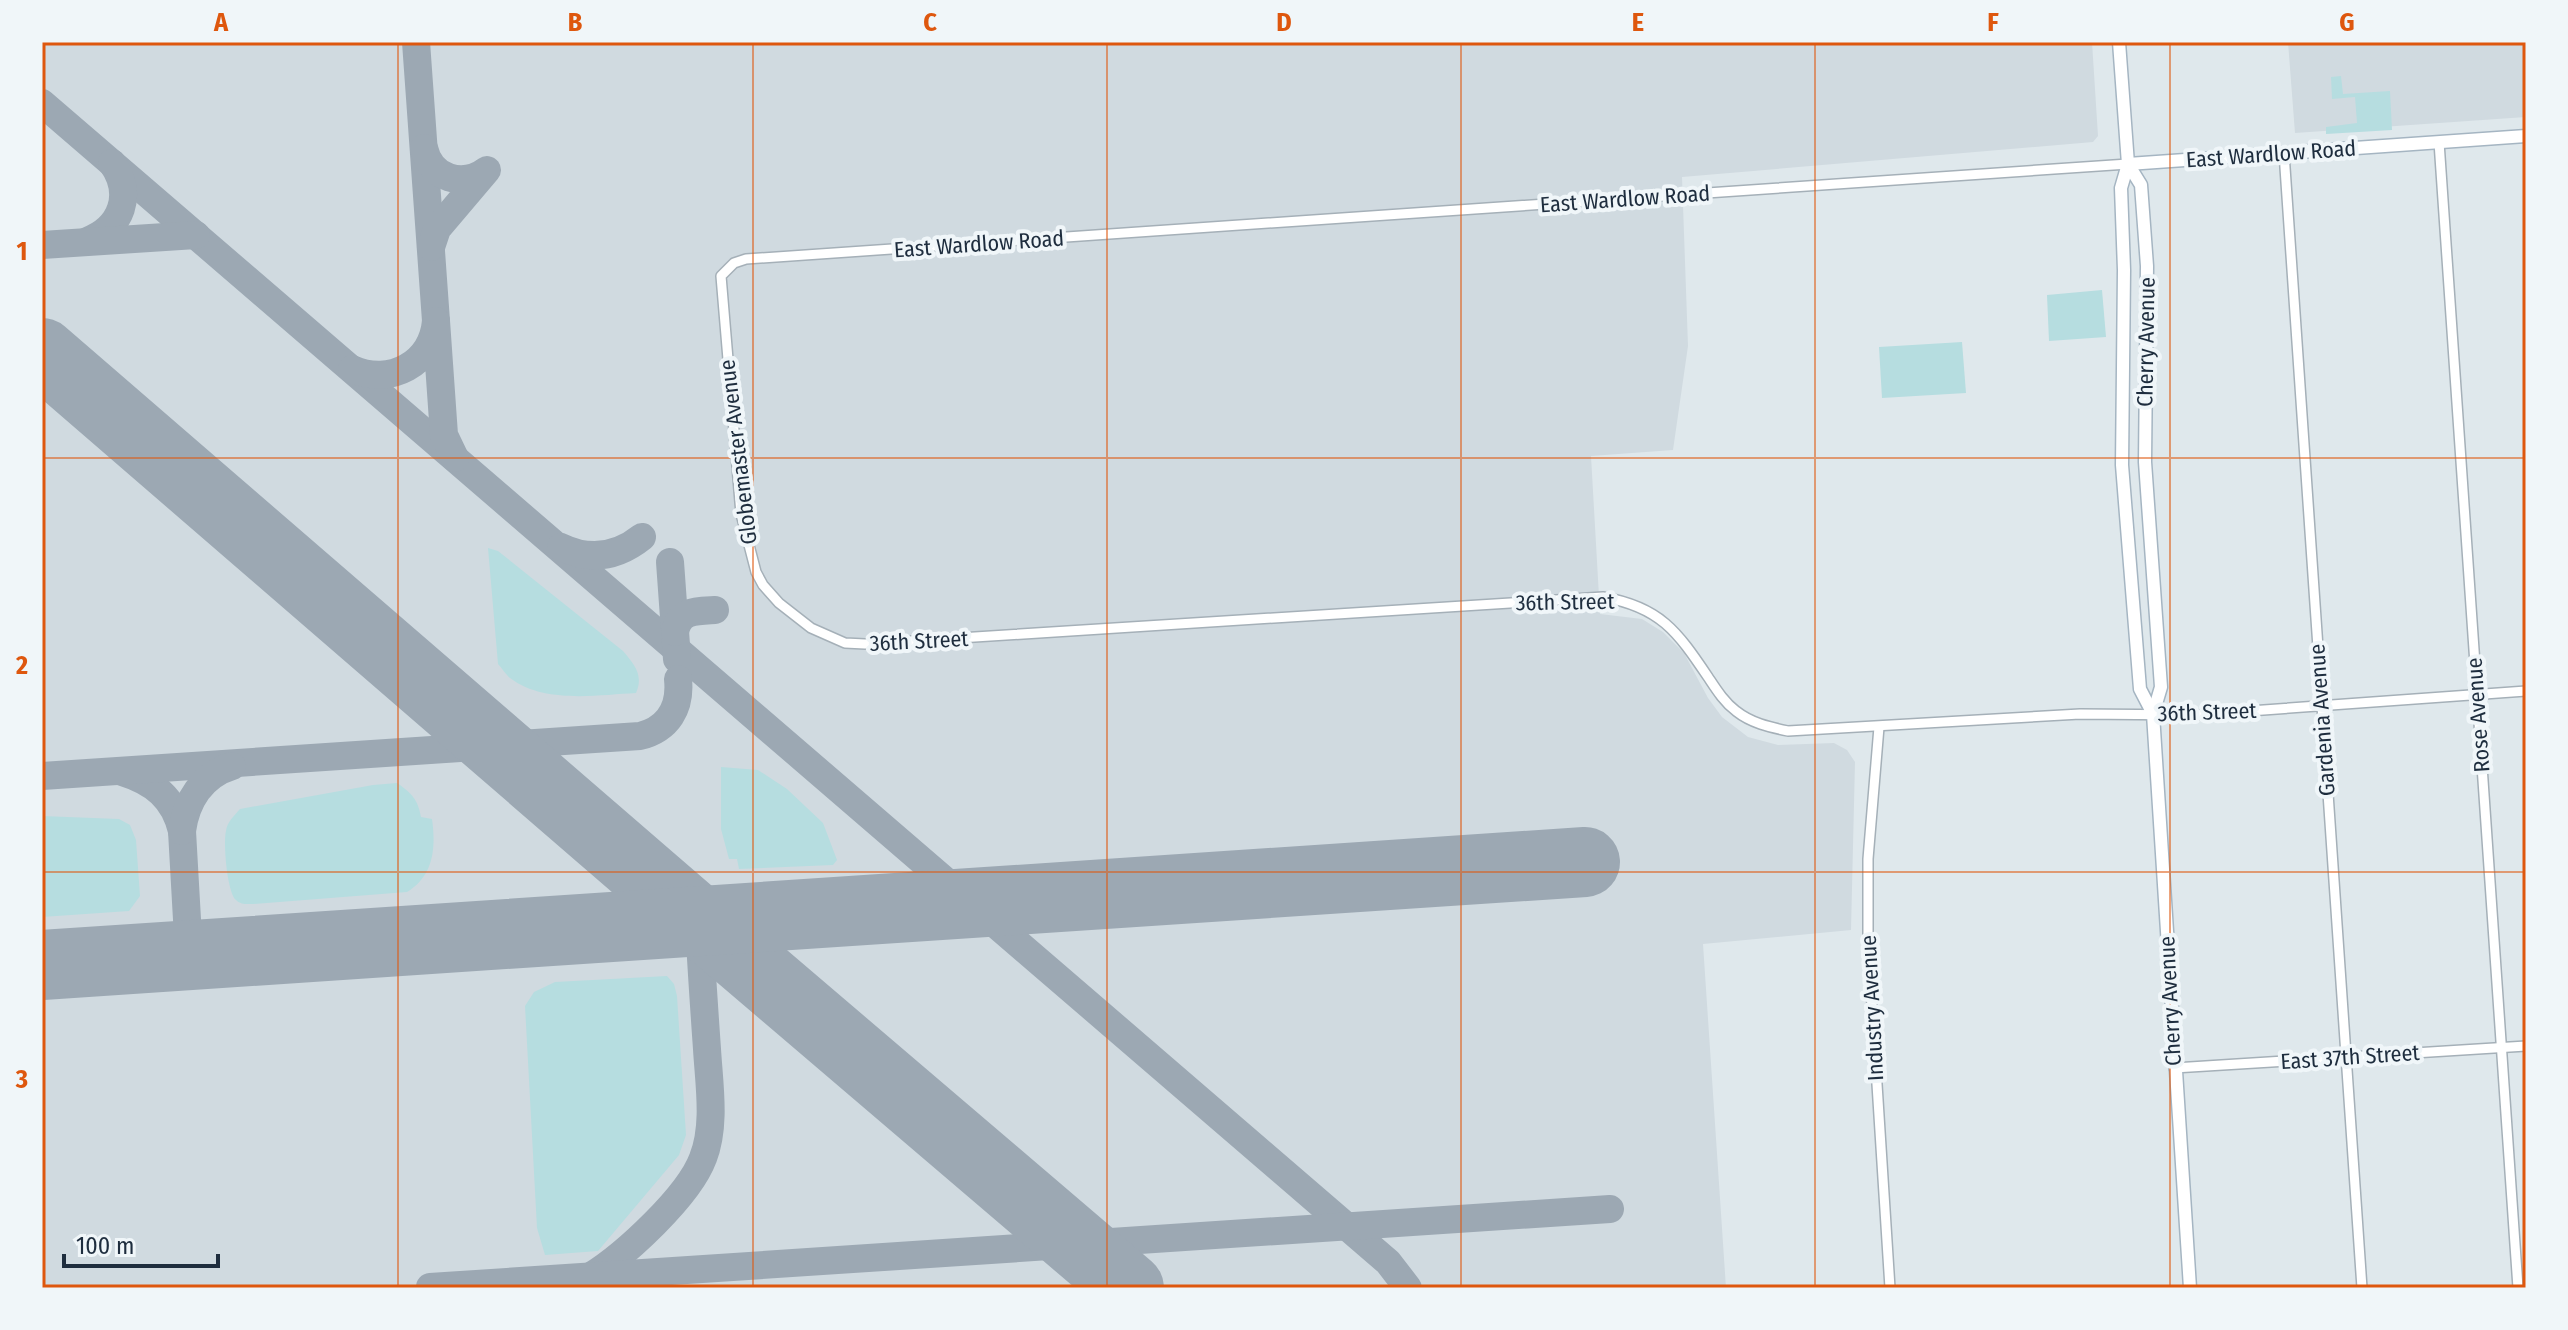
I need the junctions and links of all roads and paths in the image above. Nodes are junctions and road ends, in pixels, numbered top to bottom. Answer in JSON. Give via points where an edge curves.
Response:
{"nodes":[{"id":1,"x":2119,"y":42,"type":"edge"},
{"id":2,"x":2526,"y":136,"type":"edge"},
{"id":3,"x":2439,"y":142,"type":"junction"},
{"id":4,"x":2284,"y":153,"type":"junction"},
{"id":5,"x":2128,"y":164,"type":"junction"},
{"id":6,"x":726,"y":268,"type":"joint"},
{"id":7,"x":797,"y":619,"type":"joint"},
{"id":8,"x":2526,"y":691,"type":"edge"},
{"id":9,"x":2477,"y":695,"type":"junction"},
{"id":10,"x":2321,"y":705,"type":"junction"},
{"id":11,"x":2153,"y":714,"type":"junction"},
{"id":12,"x":1879,"y":727,"type":"junction"},
{"id":13,"x":2526,"y":1046,"type":"edge"},
{"id":14,"x":2500,"y":1048,"type":"junction"},
{"id":15,"x":2347,"y":1057,"type":"junction"},
{"id":16,"x":2174,"y":1068,"type":"junction"},
{"id":17,"x":1890,"y":1288,"type":"edge"},
{"id":18,"x":2190,"y":1288,"type":"edge"},
{"id":19,"x":2362,"y":1288,"type":"edge"},
{"id":20,"x":2518,"y":1288,"type":"edge"}],
"edges":[{"from":1,"to":5,"type":"main road","name":"Cherry Avenue"},
{"from":2,"to":3,"type":"main road","name":"East Wardlow Road"},
{"from":3,"to":4,"type":"main road","name":"East Wardlow Road"},
{"from":3,"to":9,"type":"street","name":"Rose Avenue"},
{"from":4,"to":5,"type":"main road","name":"East Wardlow Road"},
{"from":4,"to":10,"type":"street","name":"Gardenia Avenue"},
{"from":5,"to":6,"type":"street","name":"East Wardlow Road","via":[[746,259]]},
{"from":5,"to":11,"type":"main road","name":"Cherry Avenue","via":[[2121,188],[2122,465],[2140,689]]},
{"from":5,"to":11,"type":"main road","name":"Cherry Avenue","via":[[2141,185],[2147,266],[2145,462],[2161,687]]},
{"from":6,"to":7,"type":"street","name":"Globemaster Avenue","via":[[721,276],[722,302],[741,514],[763,585]]},
{"from":7,"to":12,"type":"street","name":"36th Street","via":[[825,636],[865,644],[1603,597],[1629,601],[1668,624],[1724,701],[1753,721],[1788,731]]},
{"from":8,"to":9,"type":"street","name":"36th Street"},
{"from":9,"to":10,"type":"street","name":"36th Street"},
{"from":9,"to":14,"type":"street","name":"Rose Avenue"},
{"from":10,"to":11,"type":"street","name":"36th Street"},
{"from":10,"to":15,"type":"street","name":"Gardenia Avenue"},
{"from":11,"to":12,"type":"street","name":"36th Street"},
{"from":11,"to":16,"type":"main road","name":"Cherry Avenue"},
{"from":12,"to":17,"type":"street","name":"Industry Avenue","via":[[1868,859],[1868,943]]},
{"from":13,"to":14,"type":"street","name":"East 37th Street"},
{"from":14,"to":15,"type":"street","name":"East 37th Street"},
{"from":14,"to":20,"type":"street","name":"Rose Avenue"},
{"from":15,"to":16,"type":"street","name":"East 37th Street"},
{"from":15,"to":19,"type":"street","name":"Gardenia Avenue"},
{"from":16,"to":18,"type":"main road","name":"Cherry Avenue"}]}
